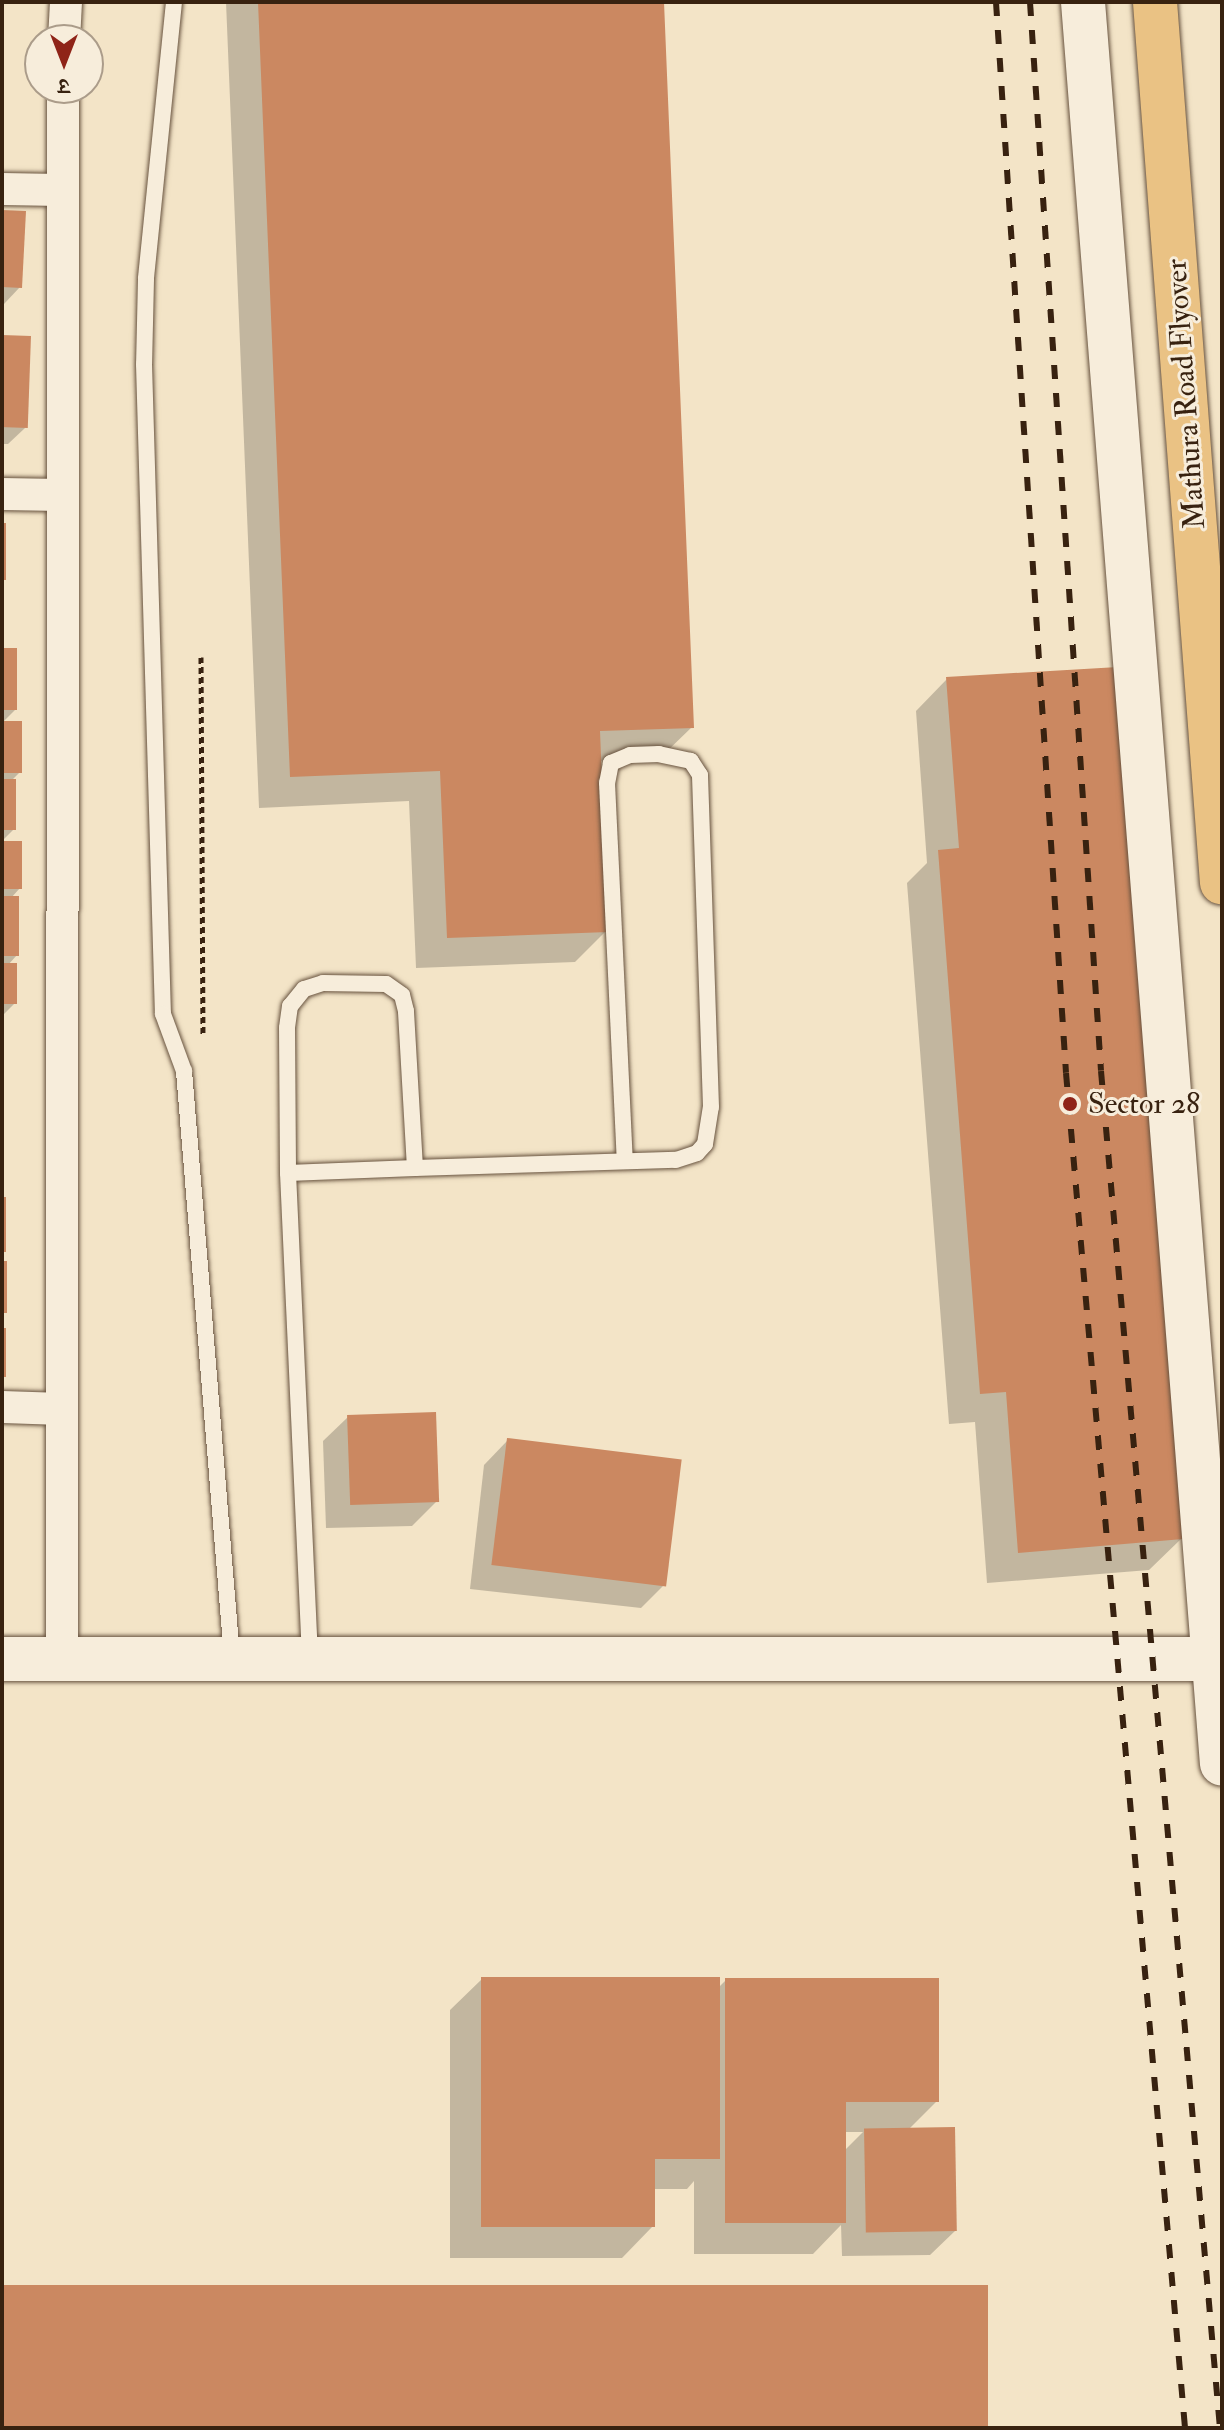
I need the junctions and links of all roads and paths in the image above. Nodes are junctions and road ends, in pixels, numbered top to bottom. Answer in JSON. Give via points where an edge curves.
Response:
{"nodes":[{"id":1,"x":66,"y":2,"type":"edge"},
{"id":2,"x":174,"y":2,"type":"edge"},
{"id":3,"x":1083,"y":2,"type":"edge"},
{"id":4,"x":1155,"y":2,"type":"edge"},
{"id":5,"x":65,"y":24,"type":"edge"},
{"id":6,"x":62,"y":104,"type":"edge"},
{"id":7,"x":2,"y":189,"type":"edge"},
{"id":8,"x":59,"y":190,"type":"junction"},
{"id":9,"x":2,"y":494,"type":"edge"},
{"id":10,"x":60,"y":495,"type":"junction"},
{"id":11,"x":201,"y":657,"type":"dead end"},
{"id":12,"x":1222,"y":882,"type":"edge"},
{"id":13,"x":184,"y":1071,"type":"junction"},
{"id":14,"x":625,"y":1161,"type":"junction"},
{"id":15,"x":415,"y":1168,"type":"junction"},
{"id":16,"x":288,"y":1173,"type":"junction"},
{"id":17,"x":2,"y":1407,"type":"edge"},
{"id":18,"x":61,"y":1409,"type":"junction"},
{"id":19,"x":2,"y":1659,"type":"edge"},
{"id":20,"x":62,"y":1659,"type":"junction"},
{"id":21,"x":232,"y":1659,"type":"junction"},
{"id":22,"x":310,"y":1659,"type":"junction"},
{"id":23,"x":1212,"y":1659,"type":"junction"},
{"id":24,"x":1222,"y":1764,"type":"edge"}],
"edges":[{"from":1,"to":5,"type":"street"},
{"from":2,"to":13,"type":"lane","via":[[146,279],[144,364],[163,1014]]},
{"from":3,"to":23,"type":"main road"},
{"from":4,"to":12,"type":"highway","name":"Mathura Road Flyover"},
{"from":6,"to":8,"type":"street"},
{"from":7,"to":8,"type":"street"},
{"from":8,"to":10,"type":"street"},
{"from":9,"to":10,"type":"street"},
{"from":10,"to":18,"type":"street"},
{"from":11,"to":13,"type":"path","via":[[205,1016],[203,1040]]},
{"from":13,"to":21,"type":"lane"},
{"from":14,"to":14,"type":"lane","via":[[676,1160],[697,1153],[710,1127],[700,775],[691,761],[659,754],[630,755],[611,763],[607,783]]},
{"from":14,"to":15,"type":"lane"},
{"from":15,"to":16,"type":"lane"},
{"from":15,"to":16,"type":"lane","via":[[402,995],[386,984],[323,983],[304,989],[290,1006]]},
{"from":16,"to":22,"type":"lane"},
{"from":17,"to":18,"type":"street"},
{"from":18,"to":20,"type":"street"},
{"from":19,"to":20,"type":"main road"},
{"from":20,"to":21,"type":"main road"},
{"from":21,"to":22,"type":"main road"},
{"from":22,"to":23,"type":"main road"},
{"from":23,"to":24,"type":"main road"}]}
